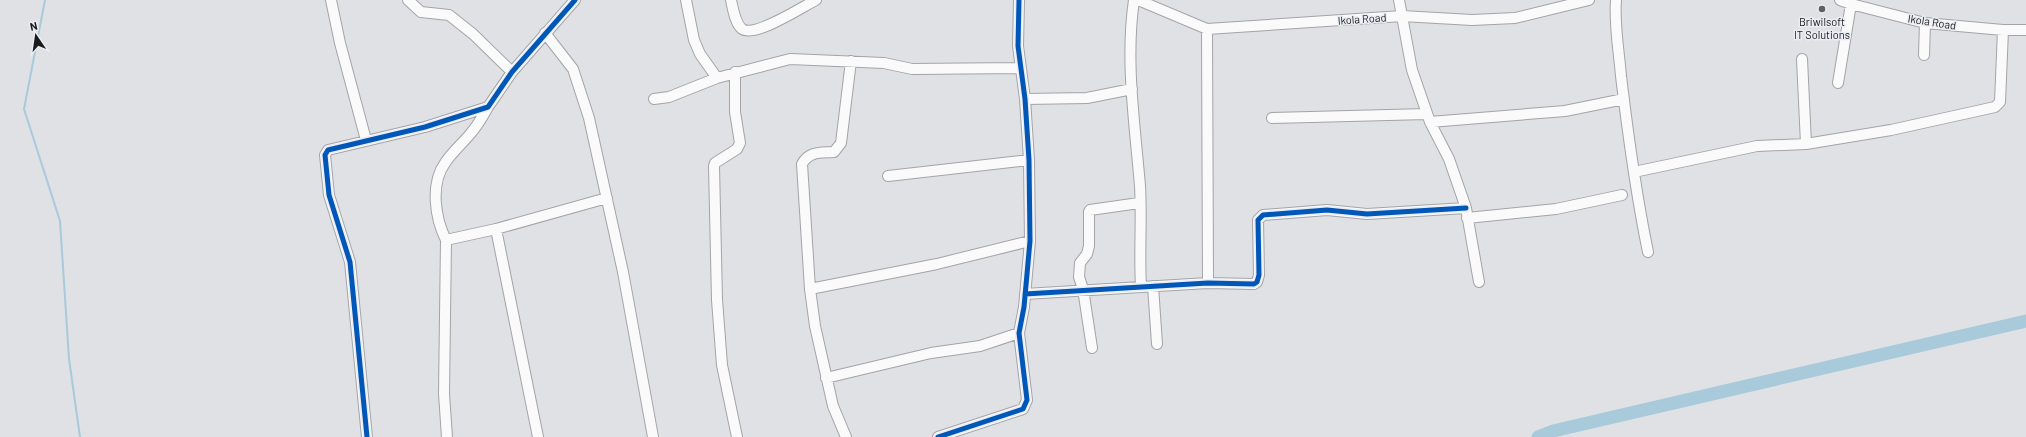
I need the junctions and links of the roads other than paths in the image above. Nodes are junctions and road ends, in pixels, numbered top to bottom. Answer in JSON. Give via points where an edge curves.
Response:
{"nodes":[{"id":1,"x":331,"y":0,"type":"edge"},
{"id":2,"x":408,"y":0,"type":"edge"},
{"id":3,"x":686,"y":0,"type":"edge"},
{"id":4,"x":731,"y":0,"type":"edge"},
{"id":5,"x":816,"y":0,"type":"edge"},
{"id":6,"x":1019,"y":0,"type":"edge"},
{"id":7,"x":1134,"y":0,"type":"edge"},
{"id":8,"x":1138,"y":0,"type":"edge"},
{"id":9,"x":1399,"y":0,"type":"edge"},
{"id":10,"x":1589,"y":0,"type":"edge"},
{"id":11,"x":1616,"y":0,"type":"edge"},
{"id":12,"x":1840,"y":0,"type":"edge"},
{"id":13,"x":571,"y":2,"type":"edge"},
{"id":14,"x":1851,"y":4,"type":"junction"},
{"id":15,"x":1402,"y":16,"type":"junction"},
{"id":16,"x":1925,"y":23,"type":"junction"},
{"id":17,"x":1207,"y":29,"type":"junction"},
{"id":18,"x":2003,"y":30,"type":"junction"},
{"id":19,"x":2026,"y":30,"type":"edge"},
{"id":20,"x":545,"y":33,"type":"junction"},
{"id":21,"x":1924,"y":55,"type":"dead end"},
{"id":22,"x":1802,"y":58,"type":"dead end"},
{"id":23,"x":851,"y":61,"type":"junction"},
{"id":24,"x":1021,"y":68,"type":"junction"},
{"id":25,"x":512,"y":72,"type":"junction"},
{"id":26,"x":735,"y":72,"type":"junction"},
{"id":27,"x":717,"y":78,"type":"junction"},
{"id":28,"x":1838,"y":83,"type":"dead end"},
{"id":29,"x":1132,"y":89,"type":"junction"},
{"id":30,"x":654,"y":99,"type":"dead end"},
{"id":31,"x":1025,"y":99,"type":"junction"},
{"id":32,"x":1624,"y":99,"type":"junction"},
{"id":33,"x":488,"y":107,"type":"junction"},
{"id":34,"x":1272,"y":118,"type":"dead end"},
{"id":35,"x":1429,"y":118,"type":"junction"},
{"id":36,"x":366,"y":140,"type":"junction"},
{"id":37,"x":1806,"y":144,"type":"junction"},
{"id":38,"x":1029,"y":160,"type":"junction"},
{"id":39,"x":1634,"y":172,"type":"junction"},
{"id":40,"x":888,"y":176,"type":"dead end"},
{"id":41,"x":1622,"y":195,"type":"dead end"},
{"id":42,"x":608,"y":198,"type":"junction"},
{"id":43,"x":1140,"y":203,"type":"junction"},
{"id":44,"x":1466,"y":213,"type":"junction"},
{"id":45,"x":496,"y":229,"type":"junction"},
{"id":46,"x":446,"y":240,"type":"junction"},
{"id":47,"x":1030,"y":241,"type":"junction"},
{"id":48,"x":1648,"y":252,"type":"dead end"},
{"id":49,"x":1479,"y":282,"type":"dead end"},
{"id":50,"x":1208,"y":283,"type":"junction"},
{"id":51,"x":1153,"y":286,"type":"junction"},
{"id":52,"x":1141,"y":287,"type":"junction"},
{"id":53,"x":810,"y":289,"type":"junction"},
{"id":54,"x":1083,"y":289,"type":"junction"},
{"id":55,"x":1025,"y":294,"type":"junction"},
{"id":56,"x":1019,"y":333,"type":"junction"},
{"id":57,"x":1157,"y":344,"type":"dead end"},
{"id":58,"x":1092,"y":348,"type":"dead end"},
{"id":59,"x":826,"y":378,"type":"junction"},
{"id":60,"x":367,"y":437,"type":"edge"},
{"id":61,"x":447,"y":437,"type":"edge"},
{"id":62,"x":538,"y":437,"type":"edge"},
{"id":63,"x":653,"y":437,"type":"edge"},
{"id":64,"x":737,"y":437,"type":"edge"},
{"id":65,"x":846,"y":437,"type":"edge"},
{"id":66,"x":938,"y":437,"type":"edge"}],
"edges":[{"from":1,"to":36,"type":"street"},
{"from":2,"to":25,"type":"street","via":[[422,12],[449,16],[473,34]]},
{"from":3,"to":27,"type":"street","via":[[694,40],[700,54]]},
{"from":4,"to":5,"type":"street","via":[[738,24],[743,30],[748,31],[785,18]]},
{"from":6,"to":24,"type":"street","via":[[1018,46]]},
{"from":7,"to":29,"type":"street","via":[[1131,38]]},
{"from":8,"to":17,"type":"street","name":"Ikola Road"},
{"from":9,"to":15,"type":"street"},
{"from":10,"to":15,"type":"street","name":"Ikola Road","via":[[1515,18],[1472,20]]},
{"from":11,"to":32,"type":"street","via":[[1615,14]]},
{"from":12,"to":14,"type":"street","name":"Ikola Road"},
{"from":13,"to":20,"type":"street"},
{"from":14,"to":16,"type":"street","name":"Ikola Road"},
{"from":14,"to":28,"type":"street"},
{"from":15,"to":17,"type":"street","name":"Ikola Road"},
{"from":15,"to":35,"type":"street","via":[[1412,70]]},
{"from":16,"to":18,"type":"street","name":"Ikola Road"},
{"from":16,"to":21,"type":"street"},
{"from":17,"to":50,"type":"street"},
{"from":18,"to":19,"type":"street","name":"Ikola Road"},
{"from":18,"to":37,"type":"street","via":[[2000,102],[1995,107],[1891,130]]},
{"from":20,"to":25,"type":"street"},
{"from":20,"to":42,"type":"street","via":[[573,69],[589,118],[598,165]]},
{"from":22,"to":37,"type":"street"},
{"from":23,"to":24,"type":"street","via":[[884,63],[912,70]]},
{"from":23,"to":26,"type":"street","via":[[790,58]]},
{"from":23,"to":53,"type":"street","via":[[840,144],[834,152],[812,153],[806,156],[802,164]]},
{"from":24,"to":31,"type":"street"},
{"from":25,"to":33,"type":"street"},
{"from":26,"to":27,"type":"street"},
{"from":26,"to":64,"type":"street","via":[[735,112],[740,144],[714,166],[717,300],[722,365]]},
{"from":27,"to":30,"type":"street","via":[[669,98]]},
{"from":29,"to":31,"type":"street","via":[[1087,98]]},
{"from":29,"to":43,"type":"street"},
{"from":31,"to":38,"type":"street"},
{"from":32,"to":35,"type":"street","via":[[1565,111]]},
{"from":32,"to":39,"type":"street"},
{"from":33,"to":36,"type":"street","via":[[425,127]]},
{"from":33,"to":46,"type":"street","via":[[472,132],[444,164],[440,173],[436,188],[438,217],[440,229]]},
{"from":34,"to":35,"type":"street"},
{"from":35,"to":44,"type":"street","via":[[1449,159]]},
{"from":36,"to":60,"type":"street","via":[[328,150],[325,161],[329,195],[350,262]]},
{"from":37,"to":39,"type":"street","via":[[1757,146]]},
{"from":38,"to":40,"type":"street"},
{"from":38,"to":47,"type":"street"},
{"from":39,"to":48,"type":"street"},
{"from":41,"to":44,"type":"street","via":[[1556,209]]},
{"from":42,"to":45,"type":"street"},
{"from":42,"to":63,"type":"street"},
{"from":43,"to":52,"type":"street"},
{"from":43,"to":54,"type":"street","via":[[1090,210],[1089,246],[1080,263],[1079,277]]},
{"from":44,"to":49,"type":"street"},
{"from":44,"to":50,"type":"street","via":[[1367,214],[1327,210],[1263,215],[1258,220],[1257,282]]},
{"from":45,"to":46,"type":"street"},
{"from":45,"to":62,"type":"street"},
{"from":46,"to":61,"type":"street","via":[[444,394]]},
{"from":47,"to":53,"type":"street","via":[[937,264]]},
{"from":47,"to":55,"type":"street"},
{"from":50,"to":51,"type":"street"},
{"from":51,"to":52,"type":"street"},
{"from":51,"to":57,"type":"street"},
{"from":52,"to":54,"type":"street"},
{"from":53,"to":59,"type":"street"},
{"from":54,"to":55,"type":"street"},
{"from":54,"to":58,"type":"street"},
{"from":55,"to":56,"type":"street"},
{"from":56,"to":59,"type":"street","via":[[980,346],[932,353]]},
{"from":56,"to":66,"type":"street","via":[[1028,400],[1026,406]]},
{"from":59,"to":65,"type":"street","via":[[832,406]]}]}
